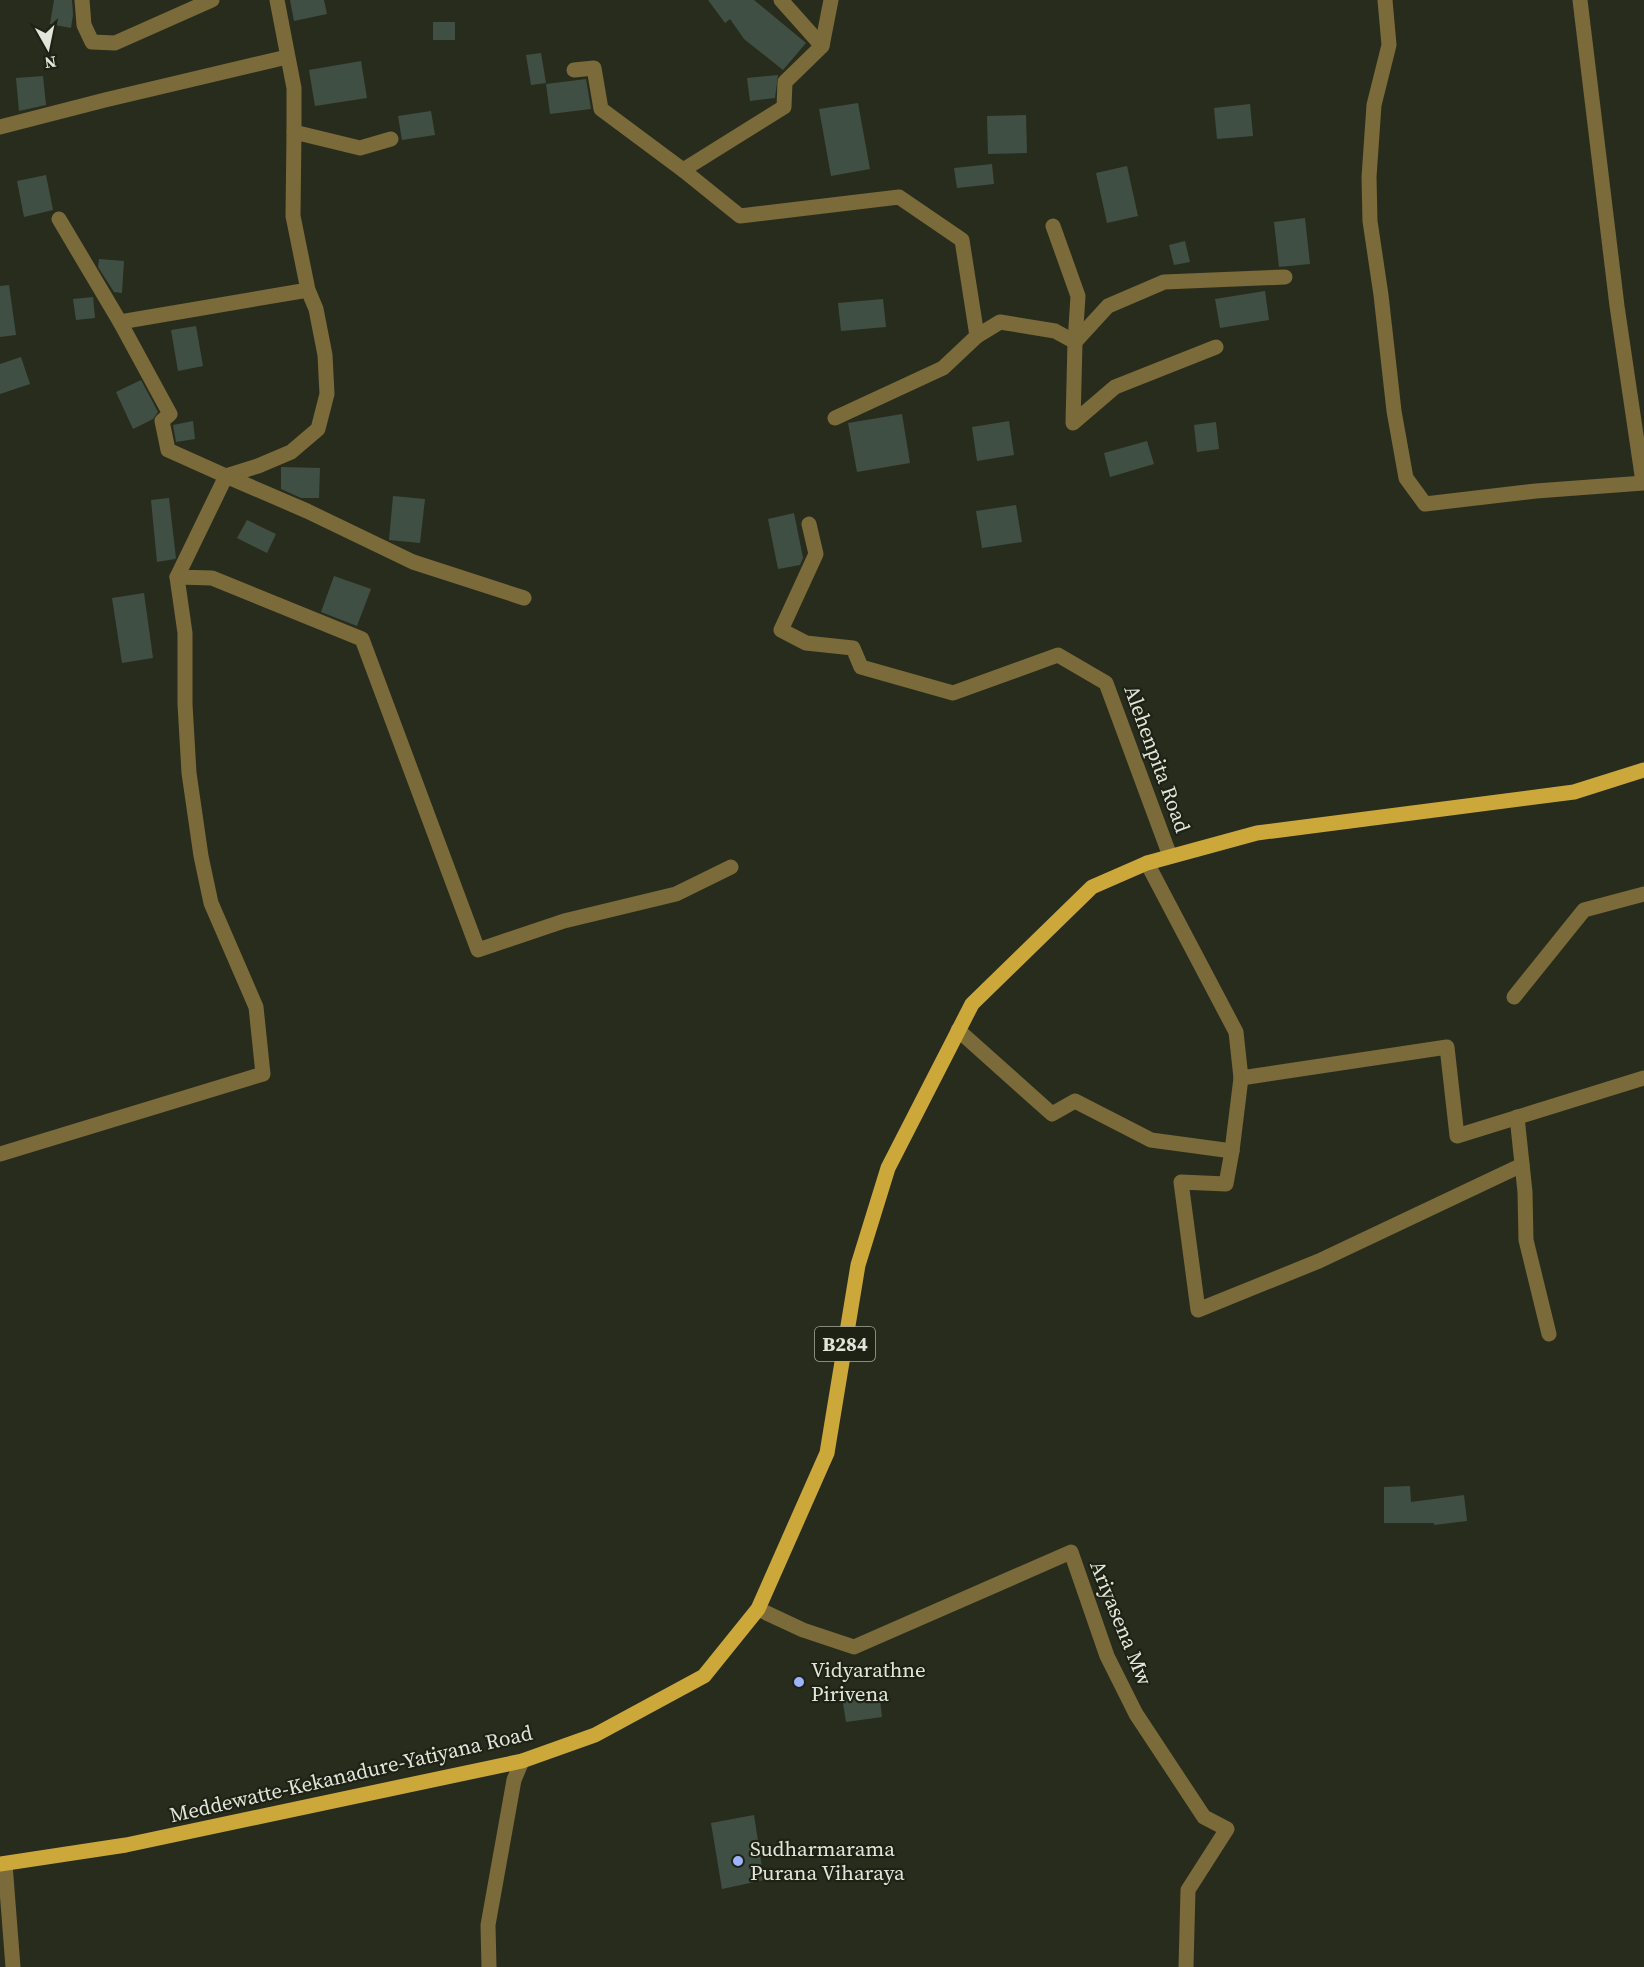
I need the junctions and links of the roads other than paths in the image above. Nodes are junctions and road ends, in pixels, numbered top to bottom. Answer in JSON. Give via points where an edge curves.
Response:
{"nodes":[{"id":1,"x":82,"y":0,"type":"edge"},
{"id":2,"x":212,"y":0,"type":"edge"},
{"id":3,"x":277,"y":0,"type":"edge"},
{"id":4,"x":781,"y":0,"type":"edge"},
{"id":5,"x":831,"y":0,"type":"edge"},
{"id":6,"x":1385,"y":0,"type":"edge"},
{"id":7,"x":1580,"y":0,"type":"edge"},
{"id":8,"x":822,"y":46,"type":"junction"},
{"id":9,"x":287,"y":57,"type":"junction"},
{"id":10,"x":574,"y":70,"type":"dead end"},
{"id":11,"x":0,"y":127,"type":"edge"},
{"id":12,"x":294,"y":132,"type":"junction"},
{"id":13,"x":391,"y":139,"type":"dead end"},
{"id":14,"x":683,"y":170,"type":"junction"},
{"id":15,"x":59,"y":219,"type":"dead end"},
{"id":16,"x":1053,"y":226,"type":"dead end"},
{"id":17,"x":1285,"y":277,"type":"dead end"},
{"id":18,"x":308,"y":290,"type":"junction"},
{"id":19,"x":120,"y":322,"type":"junction"},
{"id":20,"x":977,"y":336,"type":"junction"},
{"id":21,"x":1075,"y":342,"type":"junction"},
{"id":22,"x":1216,"y":347,"type":"dead end"},
{"id":23,"x":835,"y":418,"type":"dead end"},
{"id":24,"x":226,"y":476,"type":"junction"},
{"id":25,"x":1644,"y":482,"type":"edge"},
{"id":26,"x":809,"y":524,"type":"dead end"},
{"id":27,"x":177,"y":577,"type":"junction"},
{"id":28,"x":524,"y":598,"type":"dead end"},
{"id":29,"x":1644,"y":770,"type":"edge"},
{"id":30,"x":1170,"y":856,"type":"junction"},
{"id":31,"x":1147,"y":863,"type":"junction"},
{"id":32,"x":731,"y":867,"type":"dead end"},
{"id":33,"x":1644,"y":894,"type":"edge"},
{"id":34,"x":1514,"y":998,"type":"dead end"},
{"id":35,"x":958,"y":1030,"type":"junction"},
{"id":36,"x":1241,"y":1078,"type":"junction"},
{"id":37,"x":1644,"y":1078,"type":"edge"},
{"id":38,"x":1517,"y":1117,"type":"junction"},
{"id":39,"x":1232,"y":1151,"type":"junction"},
{"id":40,"x":0,"y":1154,"type":"edge"},
{"id":41,"x":1522,"y":1165,"type":"junction"},
{"id":42,"x":1550,"y":1334,"type":"dead end"},
{"id":43,"x":758,"y":1609,"type":"junction"},
{"id":44,"x":522,"y":1761,"type":"junction"},
{"id":45,"x":3,"y":1864,"type":"edge"},
{"id":46,"x":13,"y":1967,"type":"edge"},
{"id":47,"x":489,"y":1967,"type":"edge"},
{"id":48,"x":1186,"y":1967,"type":"edge"}],
"edges":[{"from":1,"to":2,"type":"street","via":[[84,25],[92,42],[115,43]]},
{"from":3,"to":9,"type":"street"},
{"from":4,"to":8,"type":"street"},
{"from":5,"to":8,"type":"street"},
{"from":6,"to":25,"type":"street","via":[[1389,45],[1374,105],[1370,221],[1406,478],[1425,504]]},
{"from":7,"to":25,"type":"street","via":[[1617,306]]},
{"from":8,"to":14,"type":"street","via":[[785,82],[784,107]]},
{"from":9,"to":11,"type":"street"},
{"from":9,"to":12,"type":"street","via":[[294,88]]},
{"from":10,"to":14,"type":"street","via":[[594,68],[601,109]]},
{"from":12,"to":13,"type":"street","via":[[360,148]]},
{"from":12,"to":18,"type":"street","via":[[293,216]]},
{"from":14,"to":20,"type":"street","via":[[740,216],[898,197],[962,240]]},
{"from":15,"to":19,"type":"street"},
{"from":16,"to":21,"type":"street","via":[[1078,296]]},
{"from":17,"to":21,"type":"street","via":[[1164,282],[1108,306]]},
{"from":18,"to":19,"type":"street"},
{"from":18,"to":24,"type":"street","via":[[325,355],[327,394],[318,429],[291,452]]},
{"from":19,"to":24,"type":"street","via":[[170,414],[162,421],[168,450]]},
{"from":20,"to":21,"type":"street","via":[[1000,322],[1055,331]]},
{"from":20,"to":23,"type":"street","via":[[943,368]]},
{"from":21,"to":22,"type":"street","via":[[1073,423],[1115,387]]},
{"from":24,"to":27,"type":"street"},
{"from":24,"to":28,"type":"street","via":[[413,562]]},
{"from":26,"to":30,"type":"street","name":"Alehenpita Road","via":[[816,554],[781,630],[806,643],[853,648],[861,667],[953,693],[1058,655],[1107,683]]},
{"from":27,"to":32,"type":"street","via":[[212,578],[362,639],[478,950],[564,921],[676,894]]},
{"from":27,"to":40,"type":"street","via":[[185,633],[189,773],[201,856],[211,903],[256,1007],[264,1074]]},
{"from":29,"to":30,"type":"main road","name":"Meddewatte-Kekanadure-Yatiyana Road","number":"B284","via":[[1574,792],[1257,832]]},
{"from":30,"to":31,"type":"main road","name":"Meddewatte-Kekanadure-Yatiyana Road","number":"B284"},
{"from":31,"to":35,"type":"main road","name":"Meddewatte-Kekanadure-Yatiyana Road","number":"B284","via":[[1092,887],[972,1004]]},
{"from":31,"to":36,"type":"street","via":[[1236,1032]]},
{"from":33,"to":34,"type":"street","via":[[1584,910]]},
{"from":35,"to":39,"type":"street","via":[[1052,1114],[1075,1101],[1151,1140]]},
{"from":35,"to":43,"type":"main road","name":"Meddewatte-Kekanadure-Yatiyana Road","number":"B284","via":[[888,1168],[858,1265],[827,1453]]},
{"from":36,"to":38,"type":"street","via":[[1447,1047],[1457,1136]]},
{"from":36,"to":39,"type":"street"},
{"from":37,"to":38,"type":"street"},
{"from":38,"to":41,"type":"street"},
{"from":39,"to":41,"type":"street","via":[[1226,1184],[1181,1182],[1198,1310],[1319,1261]]},
{"from":41,"to":42,"type":"street","via":[[1526,1239]]},
{"from":43,"to":44,"type":"main road","name":"Meddewatte-Kekanadure-Yatiyana Road","number":"B284","via":[[704,1676],[595,1735]]},
{"from":43,"to":48,"type":"street","name":"Ariyasena Mw","via":[[854,1647],[1071,1552],[1107,1656],[1136,1714],[1204,1817],[1227,1829],[1188,1890]]},
{"from":44,"to":45,"type":"main road","name":"Meddewatte-Kekanadure-Yatiyana Road","number":"B284","via":[[126,1845]]},
{"from":44,"to":47,"type":"street","via":[[514,1780],[488,1925]]},
{"from":45,"to":46,"type":"street"}]}
